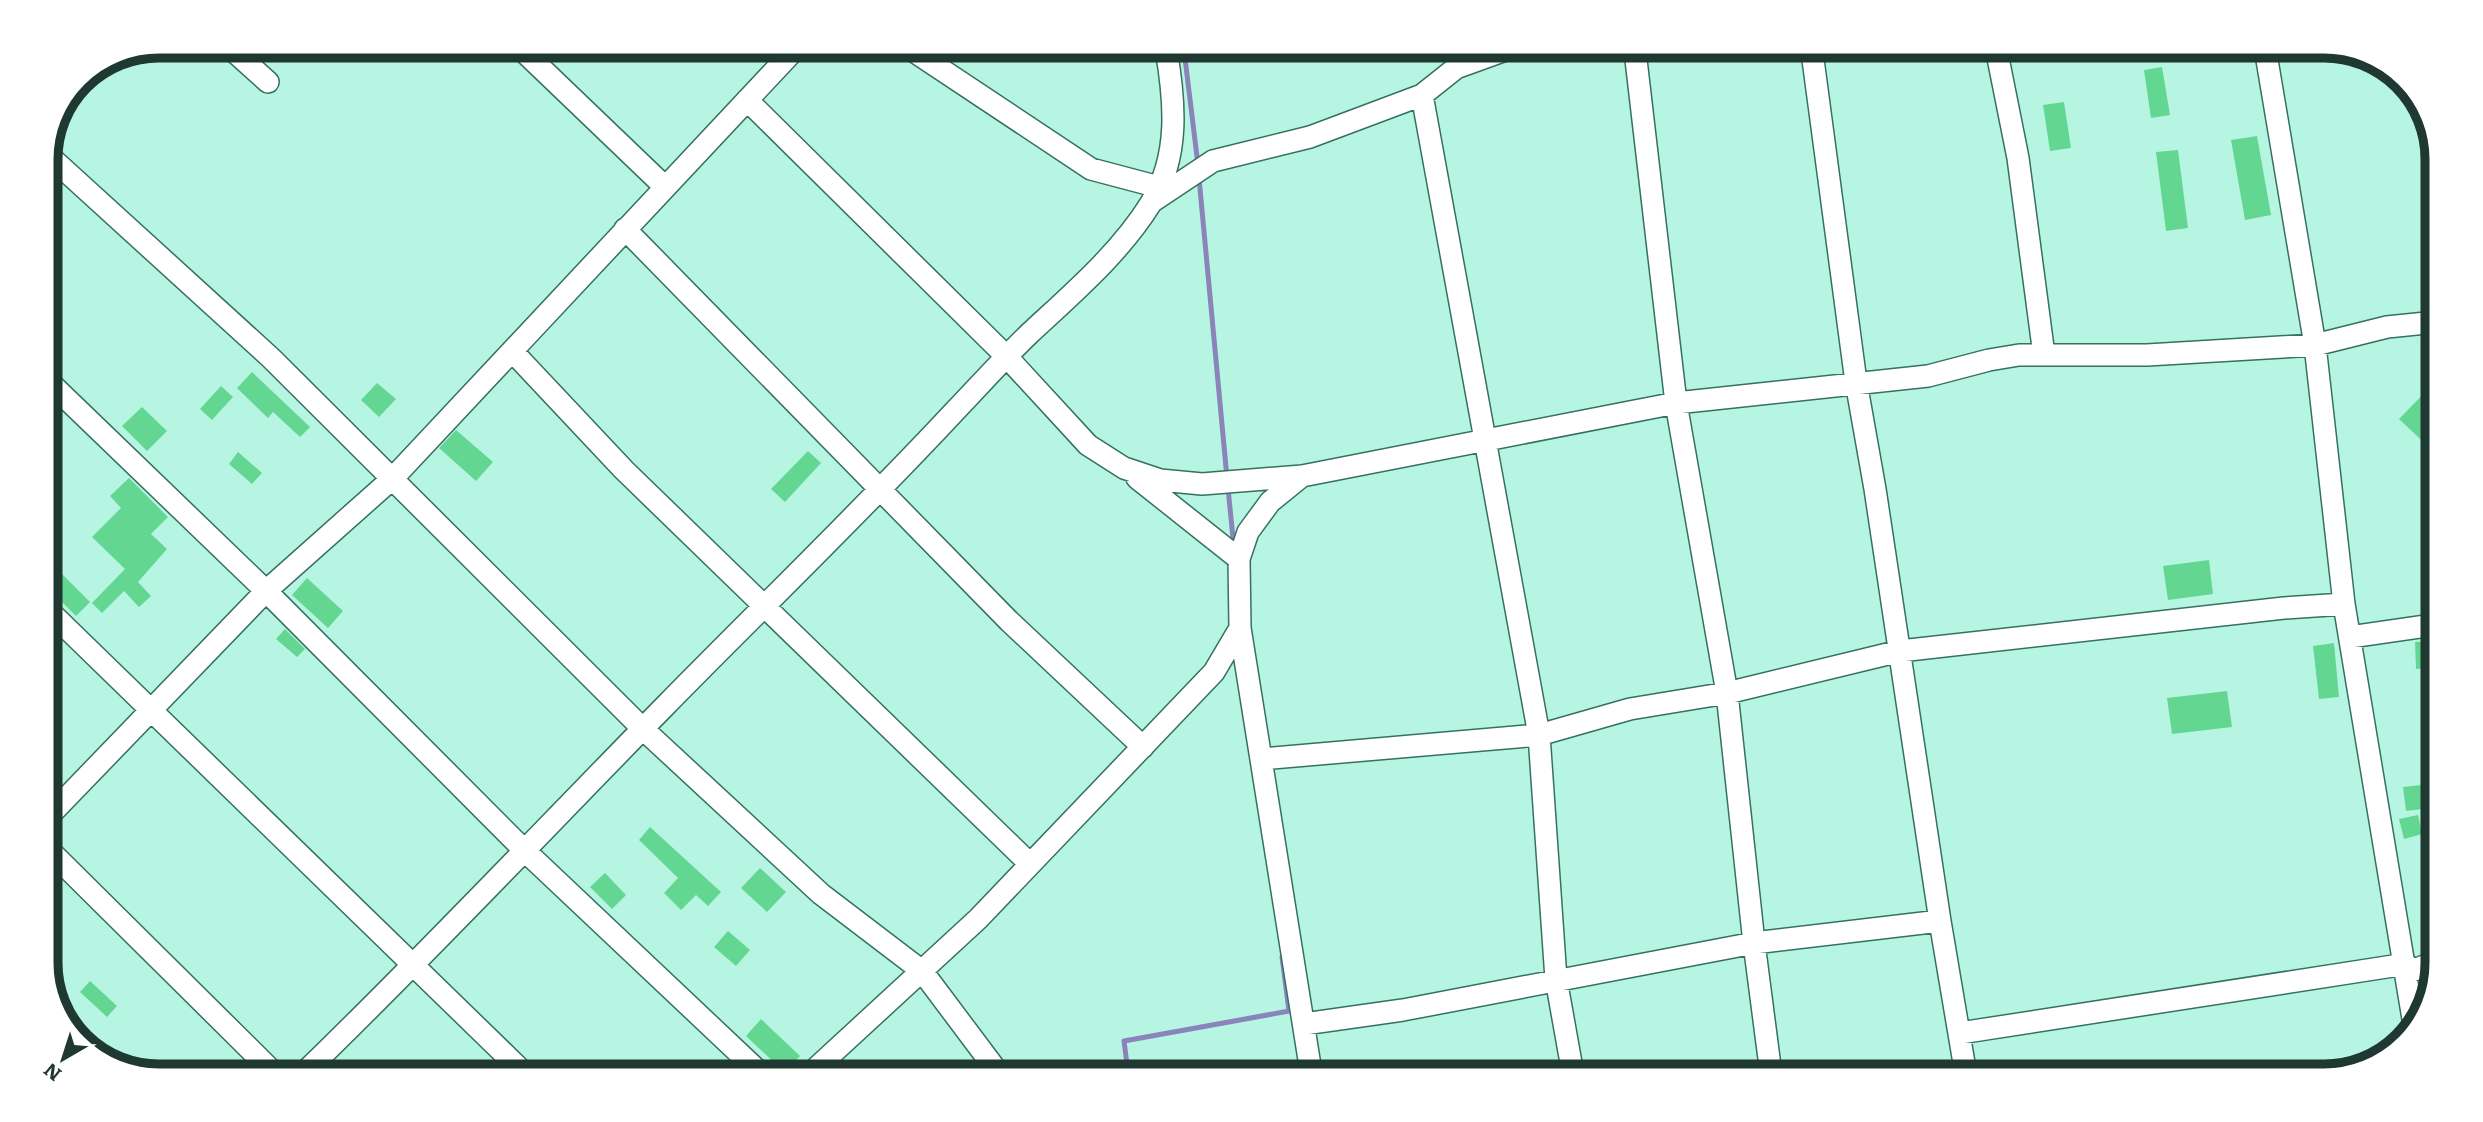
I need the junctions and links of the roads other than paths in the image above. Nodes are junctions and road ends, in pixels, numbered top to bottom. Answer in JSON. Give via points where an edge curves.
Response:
{"nodes":[{"id":1,"x":241,"y":58,"type":"edge"},
{"id":2,"x":530,"y":58,"type":"edge"},
{"id":3,"x":787,"y":58,"type":"edge"},
{"id":4,"x":924,"y":58,"type":"edge"},
{"id":5,"x":1167,"y":58,"type":"edge"},
{"id":6,"x":1484,"y":58,"type":"edge"},
{"id":7,"x":1636,"y":58,"type":"edge"},
{"id":8,"x":1813,"y":58,"type":"edge"},
{"id":9,"x":1998,"y":58,"type":"edge"},
{"id":10,"x":2267,"y":58,"type":"edge"},
{"id":11,"x":268,"y":82,"type":"dead end"},
{"id":12,"x":1422,"y":95,"type":"junction"},
{"id":13,"x":747,"y":100,"type":"junction"},
{"id":14,"x":58,"y":164,"type":"edge"},
{"id":15,"x":664,"y":186,"type":"junction"},
{"id":16,"x":1155,"y":195,"type":"junction"},
{"id":17,"x":625,"y":229,"type":"junction"},
{"id":18,"x":2425,"y":323,"type":"edge"},
{"id":19,"x":2315,"y":345,"type":"junction"},
{"id":20,"x":512,"y":351,"type":"junction"},
{"id":21,"x":2044,"y":355,"type":"junction"},
{"id":22,"x":1006,"y":356,"type":"junction"},
{"id":23,"x":1856,"y":382,"type":"junction"},
{"id":24,"x":58,"y":391,"type":"edge"},
{"id":25,"x":1676,"y":403,"type":"junction"},
{"id":26,"x":1485,"y":440,"type":"junction"},
{"id":27,"x":1124,"y":468,"type":"junction"},
{"id":28,"x":1302,"y":476,"type":"junction"},
{"id":29,"x":393,"y":478,"type":"junction"},
{"id":30,"x":880,"y":492,"type":"junction"},
{"id":31,"x":1239,"y":559,"type":"junction"},
{"id":32,"x":266,"y":591,"type":"junction"},
{"id":33,"x":2344,"y":604,"type":"junction"},
{"id":34,"x":763,"y":606,"type":"junction"},
{"id":35,"x":58,"y":620,"type":"edge"},
{"id":36,"x":2425,"y":626,"type":"edge"},
{"id":37,"x":1240,"y":628,"type":"junction"},
{"id":38,"x":2350,"y":636,"type":"junction"},
{"id":39,"x":1900,"y":651,"type":"junction"},
{"id":40,"x":1727,"y":693,"type":"junction"},
{"id":41,"x":150,"y":712,"type":"junction"},
{"id":42,"x":643,"y":729,"type":"junction"},
{"id":43,"x":1539,"y":735,"type":"junction"},
{"id":44,"x":1143,"y":747,"type":"junction"},
{"id":45,"x":1261,"y":759,"type":"junction"},
{"id":46,"x":58,"y":807,"type":"edge"},
{"id":47,"x":524,"y":850,"type":"junction"},
{"id":48,"x":58,"y":859,"type":"edge"},
{"id":49,"x":1030,"y":864,"type":"junction"},
{"id":50,"x":1940,"y":921,"type":"junction"},
{"id":51,"x":1754,"y":943,"type":"junction"},
{"id":52,"x":2425,"y":965,"type":"edge"},
{"id":53,"x":413,"y":967,"type":"junction"},
{"id":54,"x":2406,"y":969,"type":"junction"},
{"id":55,"x":922,"y":971,"type":"junction"},
{"id":56,"x":1556,"y":979,"type":"junction"},
{"id":57,"x":2412,"y":1013,"type":"edge"},
{"id":58,"x":1304,"y":1024,"type":"junction"},
{"id":59,"x":1960,"y":1034,"type":"junction"},
{"id":60,"x":265,"y":1064,"type":"edge"},
{"id":61,"x":313,"y":1064,"type":"edge"},
{"id":62,"x":515,"y":1064,"type":"edge"},
{"id":63,"x":751,"y":1064,"type":"edge"},
{"id":64,"x":820,"y":1064,"type":"edge"},
{"id":65,"x":993,"y":1064,"type":"edge"},
{"id":66,"x":1310,"y":1064,"type":"edge"},
{"id":67,"x":1571,"y":1064,"type":"edge"},
{"id":68,"x":1770,"y":1064,"type":"edge"},
{"id":69,"x":1964,"y":1064,"type":"edge"}],
"edges":[{"from":1,"to":11,"type":"street"},
{"from":2,"to":15,"type":"street"},
{"from":3,"to":13,"type":"street"},
{"from":4,"to":16,"type":"street","via":[[1091,169]]},
{"from":5,"to":16,"type":"street","via":[[1174,105],[1172,145]]},
{"from":6,"to":12,"type":"street","via":[[1456,68]]},
{"from":7,"to":25,"type":"street"},
{"from":8,"to":23,"type":"street"},
{"from":9,"to":21,"type":"street","via":[[2018,158]]},
{"from":10,"to":19,"type":"street"},
{"from":12,"to":16,"type":"street","via":[[1310,137],[1213,161]]},
{"from":12,"to":26,"type":"street"},
{"from":13,"to":15,"type":"street"},
{"from":13,"to":22,"type":"street"},
{"from":14,"to":29,"type":"street","via":[[271,358]]},
{"from":15,"to":17,"type":"street"},
{"from":16,"to":22,"type":"street","via":[[1102,265]]},
{"from":17,"to":20,"type":"street"},
{"from":17,"to":30,"type":"street"},
{"from":18,"to":19,"type":"street","via":[[2387,327]]},
{"from":19,"to":21,"type":"street","via":[[2147,355]]},
{"from":19,"to":33,"type":"street"},
{"from":20,"to":29,"type":"street"},
{"from":20,"to":34,"type":"street","via":[[624,470]]},
{"from":21,"to":23,"type":"street","via":[[1990,360],[1928,376]]},
{"from":22,"to":27,"type":"street","via":[[1088,445]]},
{"from":22,"to":30,"type":"street"},
{"from":23,"to":25,"type":"street"},
{"from":23,"to":39,"type":"street"},
{"from":24,"to":32,"type":"street"},
{"from":25,"to":26,"type":"street"},
{"from":25,"to":40,"type":"street"},
{"from":26,"to":28,"type":"street"},
{"from":26,"to":43,"type":"street"},
{"from":27,"to":28,"type":"street","via":[[1160,480],[1202,484]]},
{"from":27,"to":31,"type":"street"},
{"from":28,"to":31,"type":"street","via":[[1270,502],[1248,532]]},
{"from":29,"to":32,"type":"street"},
{"from":29,"to":42,"type":"street"},
{"from":30,"to":34,"type":"street"},
{"from":30,"to":44,"type":"street"},
{"from":31,"to":37,"type":"street"},
{"from":32,"to":41,"type":"street"},
{"from":32,"to":47,"type":"street"},
{"from":33,"to":38,"type":"street"},
{"from":33,"to":39,"type":"street"},
{"from":34,"to":42,"type":"street"},
{"from":34,"to":49,"type":"street"},
{"from":35,"to":41,"type":"street"},
{"from":36,"to":38,"type":"street"},
{"from":37,"to":44,"type":"street","via":[[1214,672]]},
{"from":37,"to":45,"type":"street"},
{"from":38,"to":54,"type":"street"},
{"from":39,"to":40,"type":"street"},
{"from":39,"to":50,"type":"street"},
{"from":40,"to":43,"type":"street","via":[[1630,709]]},
{"from":40,"to":51,"type":"street"},
{"from":41,"to":46,"type":"street"},
{"from":41,"to":53,"type":"street"},
{"from":42,"to":47,"type":"street"},
{"from":42,"to":55,"type":"street","via":[[821,894]]},
{"from":43,"to":45,"type":"street"},
{"from":43,"to":56,"type":"street"},
{"from":44,"to":49,"type":"street"},
{"from":45,"to":58,"type":"street"},
{"from":47,"to":53,"type":"street"},
{"from":47,"to":63,"type":"street"},
{"from":48,"to":60,"type":"street"},
{"from":49,"to":55,"type":"street"},
{"from":50,"to":51,"type":"street"},
{"from":50,"to":59,"type":"street"},
{"from":51,"to":56,"type":"street"},
{"from":51,"to":68,"type":"street"},
{"from":52,"to":54,"type":"street"},
{"from":53,"to":61,"type":"street"},
{"from":53,"to":62,"type":"street"},
{"from":54,"to":57,"type":"street"},
{"from":54,"to":59,"type":"street"},
{"from":55,"to":64,"type":"street"},
{"from":55,"to":65,"type":"street"},
{"from":56,"to":58,"type":"street","via":[[1403,1010]]},
{"from":56,"to":67,"type":"street"},
{"from":58,"to":66,"type":"street"},
{"from":59,"to":69,"type":"street"}]}
